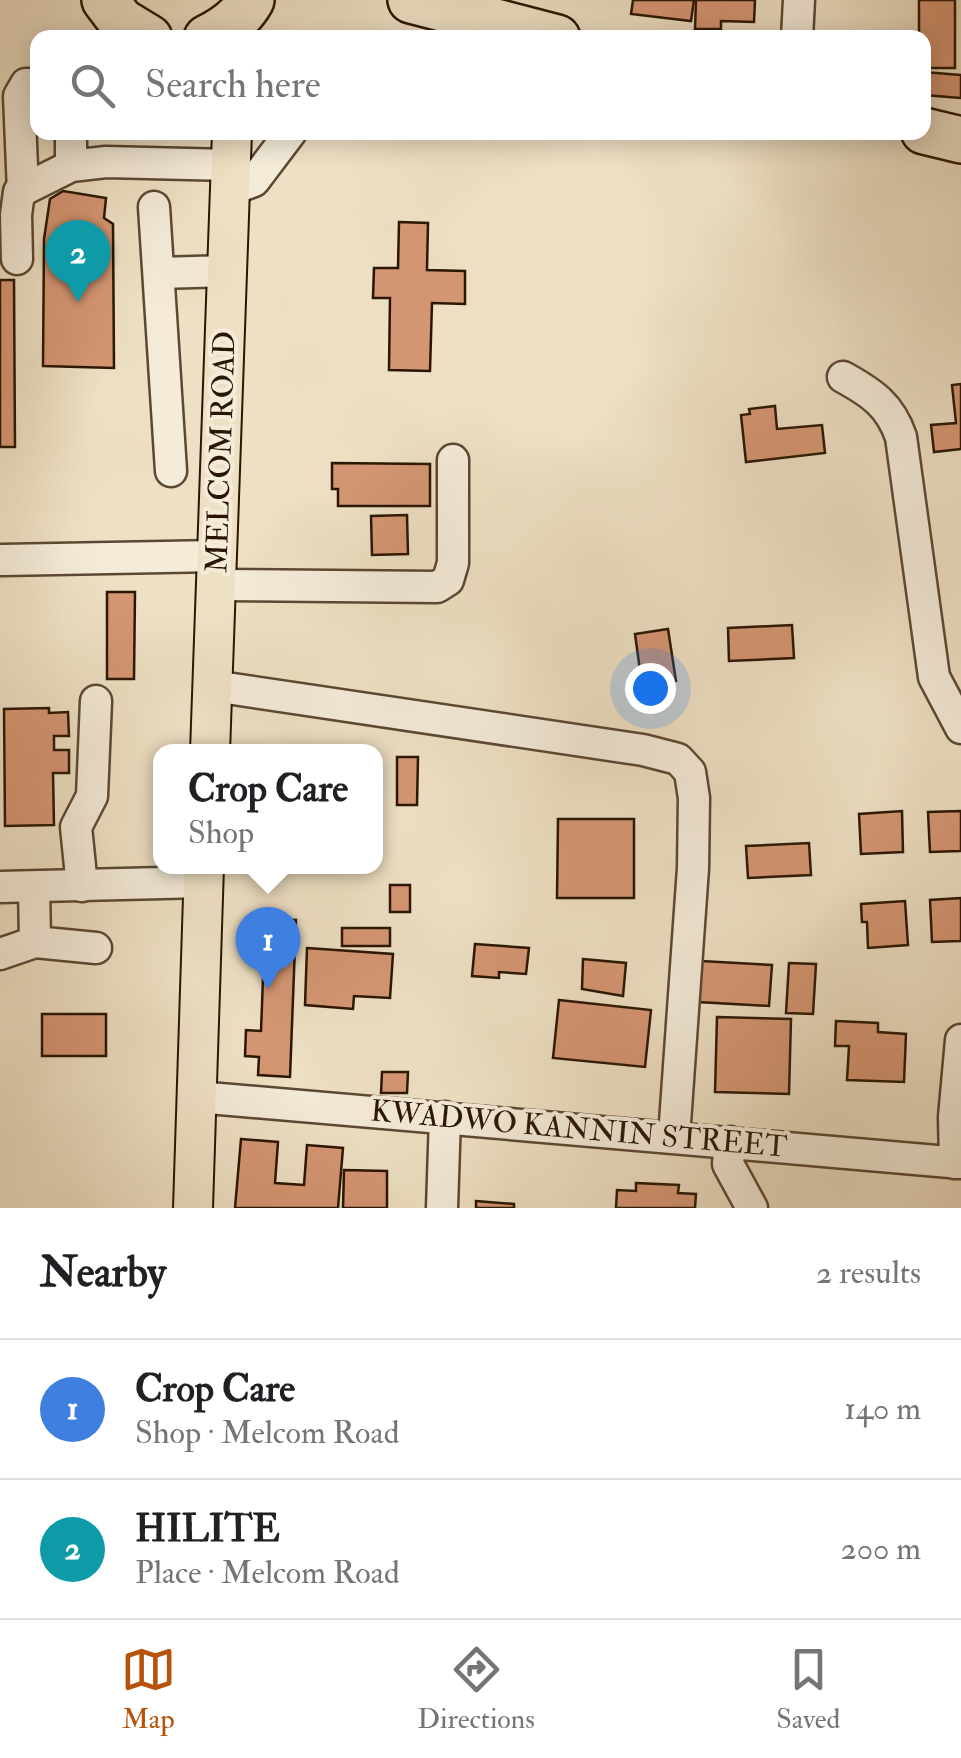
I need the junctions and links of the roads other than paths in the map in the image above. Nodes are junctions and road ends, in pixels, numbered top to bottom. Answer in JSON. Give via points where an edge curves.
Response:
{"nodes":[{"id":1,"x":71,"y":0,"type":"edge"},
{"id":2,"x":411,"y":0,"type":"edge"},
{"id":3,"x":798,"y":0,"type":"edge"},
{"id":4,"x":125,"y":20,"type":"edge"},
{"id":5,"x":526,"y":30,"type":"edge"},
{"id":6,"x":797,"y":30,"type":"edge"},
{"id":7,"x":30,"y":84,"type":"edge"},
{"id":8,"x":931,"y":133,"type":"edge"},
{"id":9,"x":70,"y":140,"type":"edge"},
{"id":10,"x":285,"y":140,"type":"edge"},
{"id":11,"x":961,"y":140,"type":"edge"},
{"id":12,"x":228,"y":155,"type":"edge"},
{"id":13,"x":71,"y":166,"type":"junction"},
{"id":14,"x":23,"y":190,"type":"junction"},
{"id":15,"x":154,"y":207,"type":"dead end"},
{"id":16,"x":17,"y":259,"type":"dead end"},
{"id":17,"x":228,"y":272,"type":"junction"},
{"id":18,"x":159,"y":273,"type":"junction"},
{"id":19,"x":843,"y":377,"type":"dead end"},
{"id":20,"x":453,"y":460,"type":"dead end"},
{"id":21,"x":170,"y":471,"type":"dead end"},
{"id":22,"x":2,"y":560,"type":"edge"},
{"id":23,"x":217,"y":571,"type":"junction"},
{"id":24,"x":213,"y":686,"type":"junction"},
{"id":25,"x":96,"y":700,"type":"dead end"},
{"id":26,"x":961,"y":728,"type":"edge"},
{"id":27,"x":210,"y":744,"type":"edge"},
{"id":28,"x":204,"y":874,"type":"edge"},
{"id":29,"x":82,"y":886,"type":"junction"},
{"id":30,"x":0,"y":887,"type":"edge"},
{"id":31,"x":34,"y":887,"type":"junction"},
{"id":32,"x":34,"y":942,"type":"junction"},
{"id":33,"x":96,"y":948,"type":"dead end"},
{"id":34,"x":0,"y":954,"type":"edge"},
{"id":35,"x":961,"y":1040,"type":"edge"},
{"id":36,"x":197,"y":1097,"type":"junction"},
{"id":37,"x":445,"y":1117,"type":"junction"},
{"id":38,"x":674,"y":1138,"type":"junction"},
{"id":39,"x":730,"y":1142,"type":"junction"},
{"id":40,"x":958,"y":1163,"type":"edge"},
{"id":41,"x":193,"y":1208,"type":"edge"},
{"id":42,"x":442,"y":1208,"type":"edge"},
{"id":43,"x":752,"y":1208,"type":"edge"}],
"edges":[{"from":1,"to":4,"type":"highway"},
{"from":2,"to":5,"type":"highway"},
{"from":3,"to":6,"type":"street"},
{"from":7,"to":14,"type":"street","via":[[19,96]]},
{"from":8,"to":11,"type":"highway"},
{"from":9,"to":13,"type":"street"},
{"from":10,"to":12,"type":"street","via":[[254,181]]},
{"from":12,"to":13,"type":"street"},
{"from":12,"to":17,"type":"main road","name":"MELCOM ROAD"},
{"from":13,"to":14,"type":"street"},
{"from":14,"to":16,"type":"street"},
{"from":15,"to":18,"type":"street"},
{"from":17,"to":18,"type":"street"},
{"from":17,"to":23,"type":"main road","name":"MELCOM ROAD"},
{"from":18,"to":21,"type":"street"},
{"from":19,"to":26,"type":"street","via":[[878,397],[894,416],[934,678]]},
{"from":20,"to":23,"type":"street","via":[[453,563],[438,587]]},
{"from":22,"to":23,"type":"street"},
{"from":23,"to":24,"type":"main road","name":"MELCOM ROAD"},
{"from":24,"to":27,"type":"main road","name":"MELCOM ROAD"},
{"from":24,"to":38,"type":"street","via":[[678,759],[690,772],[694,798]]},
{"from":25,"to":29,"type":"street","via":[[92,796],[76,827]]},
{"from":28,"to":29,"type":"street"},
{"from":28,"to":36,"type":"main road"},
{"from":29,"to":31,"type":"street"},
{"from":30,"to":31,"type":"street"},
{"from":31,"to":32,"type":"street"},
{"from":32,"to":33,"type":"street"},
{"from":32,"to":34,"type":"street"},
{"from":35,"to":40,"type":"street","via":[[954,1117]]},
{"from":36,"to":37,"type":"street","name":"KWADWO KANNIN STREET"},
{"from":36,"to":41,"type":"main road"},
{"from":37,"to":38,"type":"street","name":"KWADWO KANNIN STREET"},
{"from":37,"to":42,"type":"street"},
{"from":38,"to":39,"type":"street","name":"KWADWO KANNIN STREET"},
{"from":39,"to":40,"type":"street","name":"KWADWO KANNIN STREET"},
{"from":39,"to":43,"type":"street","via":[[728,1164]]}]}
